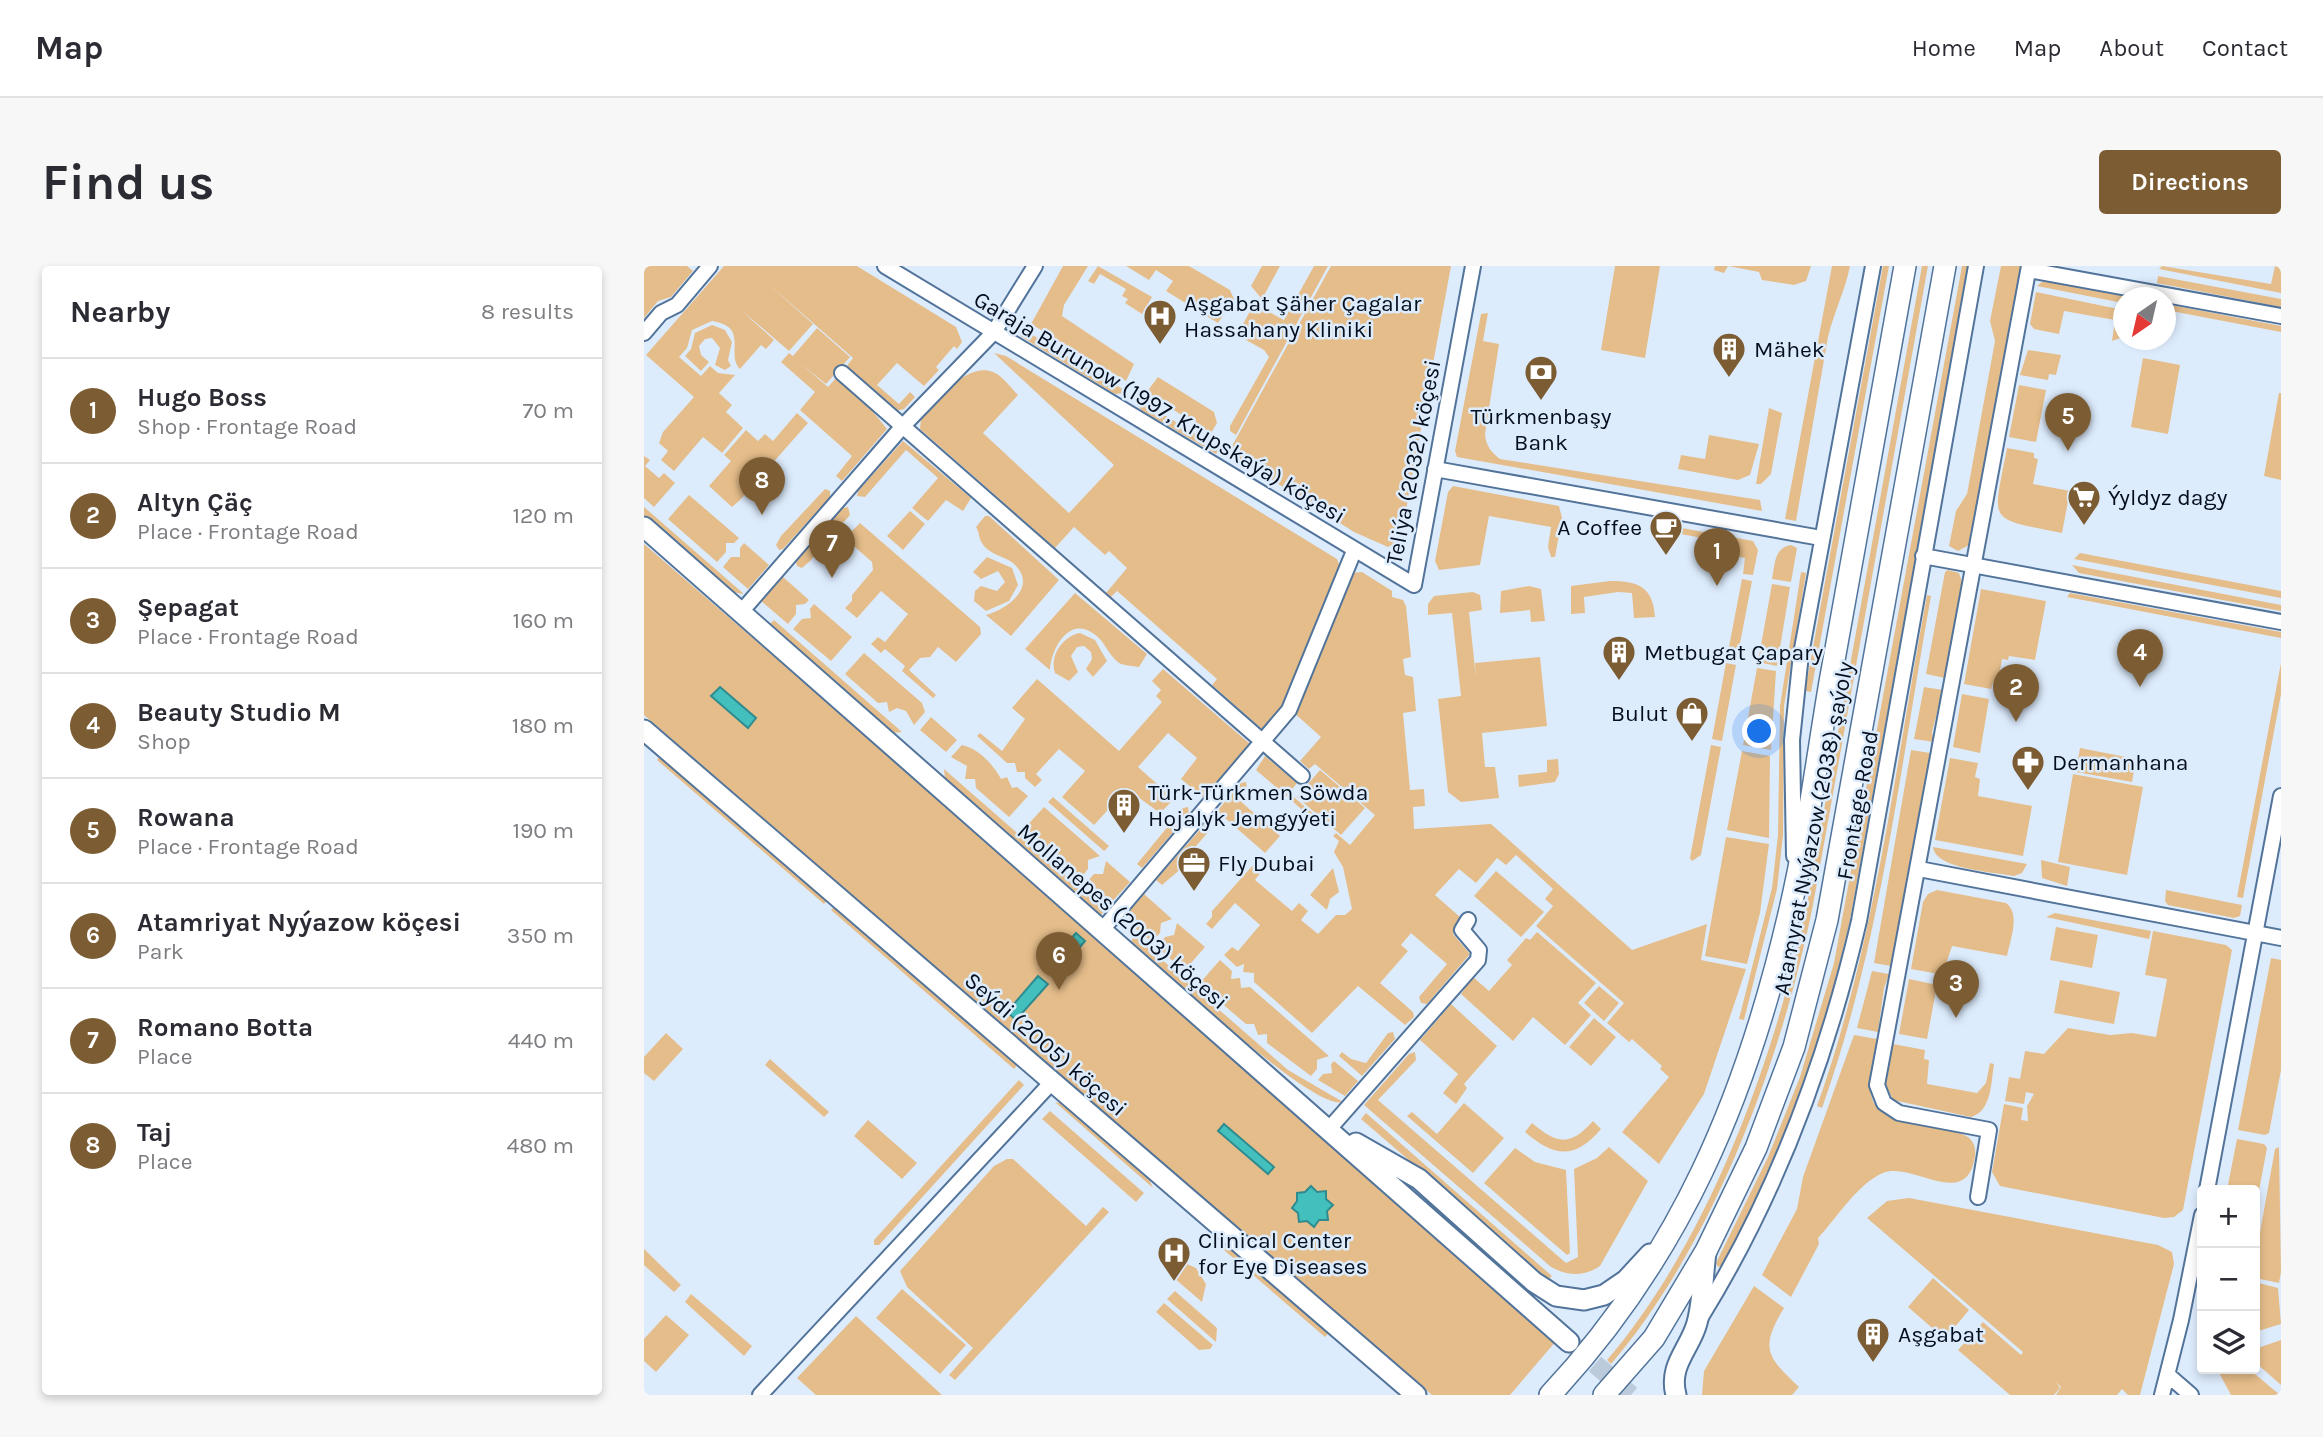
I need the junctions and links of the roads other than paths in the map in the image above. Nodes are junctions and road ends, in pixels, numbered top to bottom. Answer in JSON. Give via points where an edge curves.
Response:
{"nodes":[{"id":1,"x":710,"y":266,"type":"edge"},
{"id":2,"x":884,"y":266,"type":"edge"},
{"id":3,"x":1035,"y":266,"type":"edge"},
{"id":4,"x":1473,"y":266,"type":"edge"},
{"id":5,"x":1872,"y":266,"type":"edge"},
{"id":6,"x":1906,"y":266,"type":"edge"},
{"id":7,"x":1945,"y":266,"type":"edge"},
{"id":8,"x":1976,"y":266,"type":"edge"},
{"id":9,"x":2029,"y":268,"type":"edge"},
{"id":10,"x":2281,"y":316,"type":"edge"},
{"id":11,"x":994,"y":332,"type":"junction"},
{"id":12,"x":644,"y":333,"type":"edge"},
{"id":13,"x":842,"y":373,"type":"dead end"},
{"id":14,"x":903,"y":426,"type":"junction"},
{"id":15,"x":1435,"y":470,"type":"junction"},
{"id":16,"x":644,"y":527,"type":"edge"},
{"id":17,"x":1821,"y":538,"type":"junction"},
{"id":18,"x":1354,"y":551,"type":"junction"},
{"id":19,"x":1923,"y":555,"type":"junction"},
{"id":20,"x":1975,"y":566,"type":"junction"},
{"id":21,"x":1414,"y":584,"type":"joint"},
{"id":22,"x":741,"y":612,"type":"junction"},
{"id":23,"x":2281,"y":622,"type":"edge"},
{"id":24,"x":644,"y":730,"type":"edge"},
{"id":25,"x":1263,"y":742,"type":"junction"},
{"id":26,"x":1302,"y":776,"type":"dead end"},
{"id":27,"x":2281,"y":796,"type":"edge"},
{"id":28,"x":1919,"y":869,"type":"junction"},
{"id":29,"x":1795,"y":884,"type":"junction"},
{"id":30,"x":1468,"y":920,"type":"dead end"},
{"id":31,"x":1102,"y":930,"type":"junction"},
{"id":32,"x":2255,"y":933,"type":"junction"},
{"id":33,"x":2281,"y":938,"type":"edge"},
{"id":34,"x":1052,"y":1082,"type":"junction"},
{"id":35,"x":1329,"y":1129,"type":"junction"},
{"id":36,"x":2208,"y":1185,"type":"edge"},
{"id":37,"x":1978,"y":1197,"type":"dead end"},
{"id":38,"x":1673,"y":1230,"type":"junction"},
{"id":39,"x":2197,"y":1239,"type":"edge"},
{"id":40,"x":1706,"y":1251,"type":"junction"},
{"id":41,"x":1696,"y":1324,"type":"junction"},
{"id":42,"x":1569,"y":1342,"type":"tunnel mouth"},
{"id":43,"x":2168,"y":1375,"type":"junction"},
{"id":44,"x":760,"y":1395,"type":"edge"},
{"id":45,"x":1416,"y":1395,"type":"edge"},
{"id":46,"x":1550,"y":1395,"type":"edge"},
{"id":47,"x":1604,"y":1395,"type":"edge"},
{"id":48,"x":1676,"y":1395,"type":"edge"},
{"id":49,"x":2162,"y":1395,"type":"edge"},
{"id":50,"x":2191,"y":1395,"type":"edge"}],
"edges":[{"from":1,"to":12,"type":"street","via":[[677,305],[661,313]]},
{"from":2,"to":11,"type":"street","name":"Garaja Burunow (1997, Krupskaýa) köçesi"},
{"from":3,"to":11,"type":"street"},
{"from":4,"to":15,"type":"street","name":"Teliýa (2032) köçesi"},
{"from":5,"to":17,"type":"street"},
{"from":6,"to":29,"type":"main road","name":"Atamyrat Nyýazow (2038) şaýoly"},
{"from":7,"to":40,"type":"main road","name":"Atamyrat Nyýazow (2038) şaýoly","via":[[1812,986],[1760,1138]]},
{"from":8,"to":19,"type":"street","name":"Frontage Road"},
{"from":9,"to":10,"type":"street"},
{"from":9,"to":20,"type":"street"},
{"from":11,"to":14,"type":"street"},
{"from":11,"to":18,"type":"street","name":"Garaja Burunow (1997, Krupskaýa) köçesi"},
{"from":13,"to":14,"type":"street"},
{"from":14,"to":22,"type":"street"},
{"from":14,"to":25,"type":"street"},
{"from":15,"to":17,"type":"street"},
{"from":15,"to":21,"type":"street","name":"Teliýa (2032) köçesi"},
{"from":16,"to":22,"type":"street","name":"Mollanepes (2003) köçesi"},
{"from":17,"to":29,"type":"street","via":[[1794,703]]},
{"from":18,"to":21,"type":"street","name":"Garaja Burunow (1997, Krupskaýa) köçesi"},
{"from":18,"to":25,"type":"street","via":[[1293,702]]},
{"from":19,"to":20,"type":"street"},
{"from":19,"to":41,"type":"street","name":"Frontage Road","via":[[1860,921],[1840,1003],[1779,1172],[1730,1271]]},
{"from":20,"to":23,"type":"street"},
{"from":20,"to":28,"type":"street"},
{"from":22,"to":31,"type":"street","name":"Mollanepes (2003) köçesi"},
{"from":24,"to":34,"type":"street","name":"Seýdi (2005) köçesi"},
{"from":25,"to":26,"type":"street"},
{"from":25,"to":31,"type":"street"},
{"from":27,"to":32,"type":"street"},
{"from":28,"to":32,"type":"street"},
{"from":28,"to":37,"type":"street","via":[[1878,1092],[1888,1107],[1899,1113],[1989,1130]]},
{"from":29,"to":38,"type":"main road","name":"Atamyrat Nyýazow (2038) şaýoly","via":[[1774,973],[1737,1093]]},
{"from":30,"to":35,"type":"street","via":[[1462,930],[1479,950],[1478,960]]},
{"from":31,"to":35,"type":"street","name":"Mollanepes (2003) köçesi"},
{"from":32,"to":33,"type":"street"},
{"from":32,"to":36,"type":"street"},
{"from":34,"to":44,"type":"street"},
{"from":34,"to":45,"type":"street","name":"Seýdi (2005) köçesi"},
{"from":35,"to":38,"type":"street","via":[[1419,1179],[1534,1282],[1556,1296],[1584,1300],[1604,1295],[1626,1280]]},
{"from":35,"to":42,"type":"street","name":"Mollanepes (2003) köçesi"},
{"from":38,"to":46,"type":"main road","name":"Atamyrat Nyýazow (2038) şaýoly","via":[[1625,1307]]},
{"from":39,"to":43,"type":"street"},
{"from":40,"to":41,"type":"street"},
{"from":40,"to":47,"type":"main road","name":"Atamyrat Nyýazow (2038) şaýoly","via":[[1654,1338]]},
{"from":41,"to":48,"type":"street","via":[[1676,1367]]},
{"from":43,"to":49,"type":"street"},
{"from":43,"to":50,"type":"street"}]}
